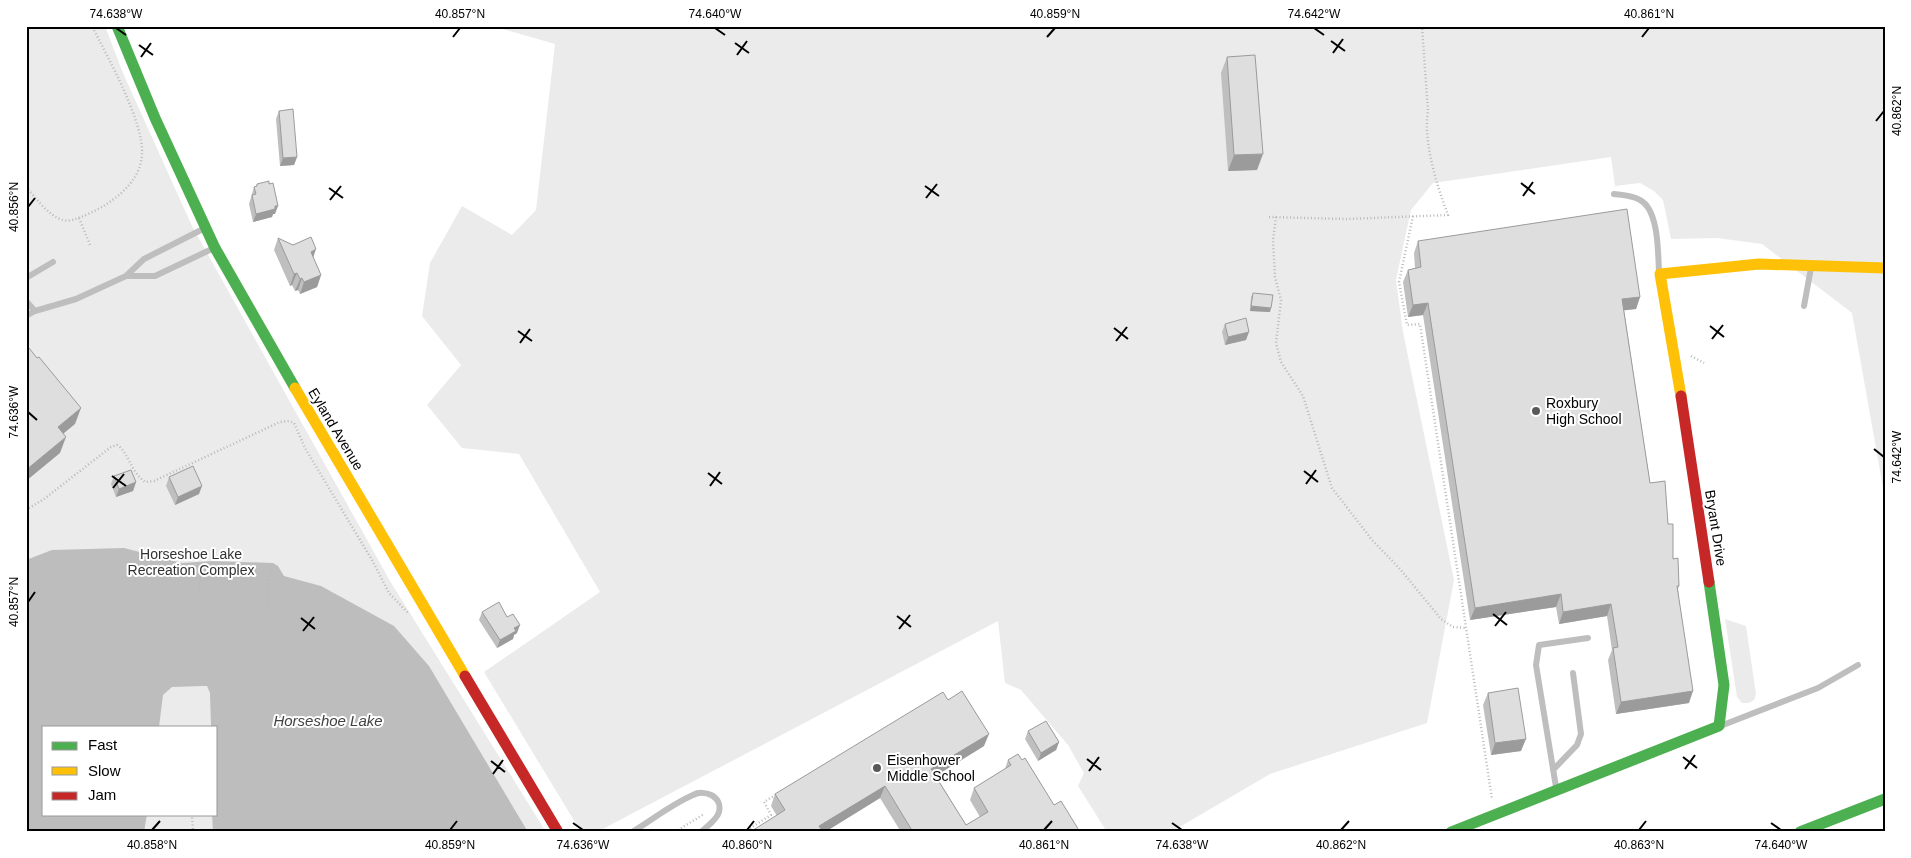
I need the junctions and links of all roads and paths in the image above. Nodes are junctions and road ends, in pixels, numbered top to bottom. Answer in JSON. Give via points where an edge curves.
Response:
{"nodes":[{"id":1,"x":92,"y":26,"type":"edge"},
{"id":2,"x":117,"y":26,"type":"edge"},
{"id":3,"x":1422,"y":26,"type":"edge"},
{"id":4,"x":26,"y":187,"type":"edge"},
{"id":5,"x":1614,"y":194,"type":"dead end"},
{"id":6,"x":1413,"y":216,"type":"junction"},
{"id":7,"x":1269,"y":217,"type":"dead end"},
{"id":8,"x":1276,"y":217,"type":"junction"},
{"id":9,"x":79,"y":218,"type":"junction"},
{"id":10,"x":205,"y":227,"type":"junction"},
{"id":11,"x":90,"y":245,"type":"dead end"},
{"id":12,"x":215,"y":248,"type":"junction"},
{"id":13,"x":53,"y":262,"type":"dead end"},
{"id":14,"x":1812,"y":266,"type":"junction"},
{"id":15,"x":1885,"y":268,"type":"edge"},
{"id":16,"x":1660,"y":274,"type":"junction"},
{"id":17,"x":126,"y":276,"type":"junction"},
{"id":18,"x":26,"y":278,"type":"edge"},
{"id":19,"x":26,"y":301,"type":"edge"},
{"id":20,"x":1804,"y":306,"type":"dead end"},
{"id":21,"x":35,"y":312,"type":"junction"},
{"id":22,"x":26,"y":316,"type":"edge"},
{"id":23,"x":1686,"y":352,"type":"dead end"},
{"id":24,"x":1704,"y":363,"type":"dead end"},
{"id":25,"x":26,"y":510,"type":"edge"},
{"id":26,"x":202,"y":560,"type":"dead end"},
{"id":27,"x":270,"y":563,"type":"dead end"},
{"id":28,"x":199,"y":595,"type":"dead end"},
{"id":29,"x":267,"y":605,"type":"dead end"},
{"id":30,"x":412,"y":621,"type":"dead end"},
{"id":31,"x":1466,"y":628,"type":"junction"},
{"id":32,"x":1588,"y":638,"type":"dead end"},
{"id":33,"x":1858,"y":666,"type":"dead end"},
{"id":34,"x":1573,"y":672,"type":"dead end"},
{"id":35,"x":1720,"y":726,"type":"junction"},
{"id":36,"x":1553,"y":770,"type":"junction"},
{"id":37,"x":1556,"y":790,"type":"junction"},
{"id":38,"x":781,"y":792,"type":"edge"},
{"id":39,"x":1885,"y":798,"type":"edge"},
{"id":40,"x":1493,"y":803,"type":"dead end"},
{"id":41,"x":706,"y":813,"type":"dead end"},
{"id":42,"x":192,"y":816,"type":"edge"},
{"id":43,"x":193,"y":832,"type":"edge"},
{"id":44,"x":558,"y":832,"type":"edge"},
{"id":45,"x":632,"y":832,"type":"edge"},
{"id":46,"x":675,"y":832,"type":"edge"},
{"id":47,"x":701,"y":832,"type":"edge"},
{"id":48,"x":744,"y":832,"type":"edge"},
{"id":49,"x":1451,"y":832,"type":"edge"},
{"id":50,"x":1800,"y":832,"type":"edge"}],
"edges":[{"from":1,"to":9,"type":"path","via":[[134,117],[141,138],[142,155],[130,184],[112,200]]},
{"from":2,"to":10,"type":"street","name":"Eyland Avenue"},
{"from":3,"to":6,"type":"path","via":[[1426,123],[1436,183],[1448,214]]},
{"from":4,"to":9,"type":"path","via":[[56,217],[64,221]]},
{"from":5,"to":16,"type":"lane","via":[[1642,200],[1651,210]]},
{"from":6,"to":8,"type":"path","via":[[1346,219]]},
{"from":6,"to":31,"type":"path","via":[[1400,282],[1406,325],[1420,324]]},
{"from":7,"to":8,"type":"path"},
{"from":8,"to":31,"type":"path","via":[[1273,240],[1280,300],[1276,343],[1281,362],[1303,396],[1332,488],[1372,540],[1441,619],[1453,627]]},
{"from":9,"to":11,"type":"path"},
{"from":10,"to":12,"type":"street","name":"Eyland Avenue"},
{"from":10,"to":17,"type":"lane","via":[[144,259]]},
{"from":12,"to":17,"type":"lane","via":[[155,276]]},
{"from":12,"to":44,"type":"street","name":"Eyland Avenue"},
{"from":13,"to":18,"type":"lane"},
{"from":14,"to":15,"type":"street"},
{"from":14,"to":16,"type":"street","via":[[1759,264]]},
{"from":14,"to":20,"type":"lane"},
{"from":16,"to":35,"type":"street","name":"Bryant Drive","via":[[1724,685]]},
{"from":17,"to":21,"type":"lane","via":[[76,299]]},
{"from":19,"to":21,"type":"lane"},
{"from":21,"to":22,"type":"lane"},
{"from":23,"to":24,"type":"path"},
{"from":25,"to":30,"type":"path","via":[[111,447],[117,445],[121,448],[134,473],[145,482],[154,481],[280,422],[289,421],[296,427],[389,593]]},
{"from":26,"to":28,"type":"path"},
{"from":27,"to":29,"type":"path"},
{"from":31,"to":40,"type":"path"},
{"from":32,"to":36,"type":"lane","via":[[1538,645],[1536,665]]},
{"from":33,"to":35,"type":"lane","via":[[1818,688]]},
{"from":34,"to":36,"type":"lane","via":[[1581,734],[1577,745]]},
{"from":35,"to":37,"type":"street"},
{"from":36,"to":37,"type":"lane"},
{"from":37,"to":49,"type":"street"},
{"from":38,"to":48,"type":"path","via":[[764,802],[771,814]]},
{"from":39,"to":50,"type":"street"},
{"from":41,"to":46,"type":"path"},
{"from":42,"to":43,"type":"path"},
{"from":45,"to":47,"type":"lane","via":[[692,795],[707,792],[718,802],[720,810]]}]}
